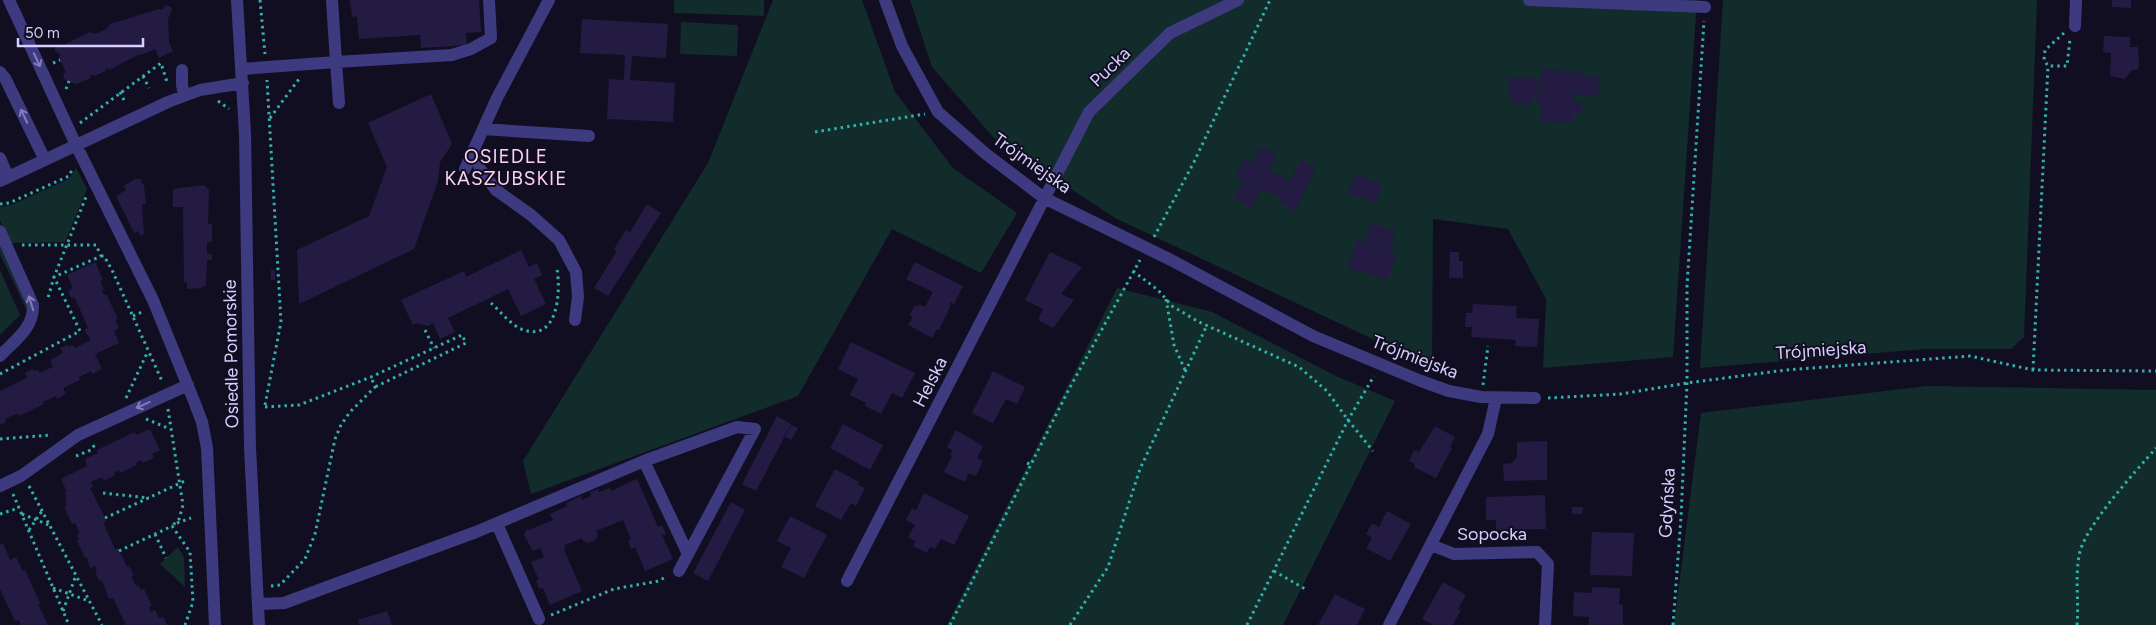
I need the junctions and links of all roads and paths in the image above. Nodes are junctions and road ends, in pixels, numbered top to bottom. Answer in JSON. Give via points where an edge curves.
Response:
{"nodes":[{"id":1,"x":9,"y":0,"type":"edge"},
{"id":2,"x":260,"y":0,"type":"edge"},
{"id":3,"x":332,"y":0,"type":"edge"},
{"id":4,"x":489,"y":0,"type":"edge"},
{"id":5,"x":549,"y":0,"type":"edge"},
{"id":6,"x":885,"y":0,"type":"edge"},
{"id":7,"x":1238,"y":0,"type":"edge"},
{"id":8,"x":1270,"y":0,"type":"edge"},
{"id":9,"x":1529,"y":0,"type":"edge"},
{"id":10,"x":2076,"y":0,"type":"edge"},
{"id":11,"x":235,"y":2,"type":"edge"},
{"id":12,"x":1705,"y":7,"type":"joint"},
{"id":13,"x":2073,"y":28,"type":"junction"},
{"id":14,"x":336,"y":62,"type":"junction"},
{"id":15,"x":2048,"y":66,"type":"junction"},
{"id":16,"x":266,"y":67,"type":"junction"},
{"id":17,"x":242,"y":69,"type":"junction"},
{"id":18,"x":182,"y":70,"type":"dead end"},
{"id":19,"x":0,"y":72,"type":"edge"},
{"id":20,"x":143,"y":76,"type":"junction"},
{"id":21,"x":301,"y":76,"type":"dead end"},
{"id":22,"x":243,"y":83,"type":"junction"},
{"id":23,"x":168,"y":85,"type":"dead end"},
{"id":24,"x":149,"y":88,"type":"dead end"},
{"id":25,"x":120,"y":92,"type":"junction"},
{"id":26,"x":184,"y":95,"type":"junction"},
{"id":27,"x":124,"y":100,"type":"dead end"},
{"id":28,"x":210,"y":100,"type":"dead end"},
{"id":29,"x":339,"y":103,"type":"dead end"},
{"id":30,"x":938,"y":112,"type":"junction"},
{"id":31,"x":231,"y":116,"type":"dead end"},
{"id":32,"x":269,"y":119,"type":"junction"},
{"id":33,"x":77,"y":125,"type":"dead end"},
{"id":34,"x":482,"y":129,"type":"junction"},
{"id":35,"x":814,"y":132,"type":"dead end"},
{"id":36,"x":589,"y":136,"type":"dead end"},
{"id":37,"x":76,"y":145,"type":"junction"},
{"id":38,"x":474,"y":149,"type":"junction"},
{"id":39,"x":0,"y":158,"type":"edge"},
{"id":40,"x":45,"y":160,"type":"junction"},
{"id":41,"x":77,"y":163,"type":"dead end"},
{"id":42,"x":465,"y":168,"type":"dead end"},
{"id":43,"x":4,"y":179,"type":"edge"},
{"id":44,"x":90,"y":189,"type":"dead end"},
{"id":45,"x":1044,"y":198,"type":"junction"},
{"id":46,"x":0,"y":204,"type":"edge"},
{"id":47,"x":0,"y":231,"type":"edge"},
{"id":48,"x":67,"y":245,"type":"junction"},
{"id":49,"x":6,"y":246,"type":"junction"},
{"id":50,"x":1148,"y":249,"type":"junction"},
{"id":51,"x":101,"y":256,"type":"junction"},
{"id":52,"x":571,"y":263,"type":"junction"},
{"id":53,"x":1133,"y":272,"type":"junction"},
{"id":54,"x":54,"y":277,"type":"junction"},
{"id":55,"x":48,"y":298,"type":"dead end"},
{"id":56,"x":1166,"y":299,"type":"junction"},
{"id":57,"x":491,"y":303,"type":"dead end"},
{"id":58,"x":575,"y":320,"type":"dead end"},
{"id":59,"x":1207,"y":325,"type":"junction"},
{"id":60,"x":425,"y":330,"type":"dead end"},
{"id":61,"x":1488,"y":346,"type":"dead end"},
{"id":62,"x":434,"y":348,"type":"junction"},
{"id":63,"x":148,"y":351,"type":"junction"},
{"id":64,"x":0,"y":356,"type":"edge"},
{"id":65,"x":1382,"y":364,"type":"junction"},
{"id":66,"x":2033,"y":370,"type":"junction"},
{"id":67,"x":1186,"y":371,"type":"junction"},
{"id":68,"x":2156,"y":371,"type":"edge"},
{"id":69,"x":0,"y":374,"type":"edge"},
{"id":70,"x":371,"y":378,"type":"junction"},
{"id":71,"x":1687,"y":383,"type":"junction"},
{"id":72,"x":188,"y":385,"type":"junction"},
{"id":73,"x":375,"y":387,"type":"junction"},
{"id":74,"x":166,"y":395,"type":"junction"},
{"id":75,"x":1481,"y":398,"type":"junction"},
{"id":76,"x":1496,"y":398,"type":"junction"},
{"id":77,"x":1535,"y":398,"type":"joint"},
{"id":78,"x":125,"y":399,"type":"dead end"},
{"id":79,"x":145,"y":419,"type":"dead end"},
{"id":80,"x":1348,"y":420,"type":"junction"},
{"id":81,"x":171,"y":429,"type":"junction"},
{"id":82,"x":56,"y":434,"type":"dead end"},
{"id":83,"x":0,"y":439,"type":"edge"},
{"id":84,"x":97,"y":441,"type":"dead end"},
{"id":85,"x":2156,"y":448,"type":"edge"},
{"id":86,"x":1373,"y":451,"type":"dead end"},
{"id":87,"x":76,"y":456,"type":"dead end"},
{"id":88,"x":644,"y":461,"type":"junction"},
{"id":89,"x":1027,"y":463,"type":"dead end"},
{"id":90,"x":1032,"y":465,"type":"junction"},
{"id":91,"x":23,"y":474,"type":"junction"},
{"id":92,"x":187,"y":480,"type":"dead end"},
{"id":93,"x":3,"y":484,"type":"edge"},
{"id":94,"x":180,"y":484,"type":"junction"},
{"id":95,"x":103,"y":493,"type":"dead end"},
{"id":96,"x":149,"y":498,"type":"junction"},
{"id":97,"x":19,"y":508,"type":"junction"},
{"id":98,"x":42,"y":511,"type":"junction"},
{"id":99,"x":0,"y":514,"type":"edge"},
{"id":100,"x":21,"y":514,"type":"junction"},
{"id":101,"x":105,"y":518,"type":"dead end"},
{"id":102,"x":191,"y":518,"type":"dead end"},
{"id":103,"x":177,"y":523,"type":"junction"},
{"id":104,"x":497,"y":524,"type":"junction"},
{"id":105,"x":50,"y":525,"type":"junction"},
{"id":106,"x":172,"y":526,"type":"junction"},
{"id":107,"x":29,"y":531,"type":"junction"},
{"id":108,"x":155,"y":534,"type":"junction"},
{"id":109,"x":1431,"y":546,"type":"junction"},
{"id":110,"x":119,"y":551,"type":"dead end"},
{"id":111,"x":688,"y":554,"type":"junction"},
{"id":112,"x":166,"y":558,"type":"dead end"},
{"id":113,"x":679,"y":571,"type":"joint"},
{"id":114,"x":1274,"y":571,"type":"junction"},
{"id":115,"x":76,"y":575,"type":"junction"},
{"id":116,"x":847,"y":582,"type":"dead end"},
{"id":117,"x":271,"y":586,"type":"dead end"},
{"id":118,"x":53,"y":588,"type":"junction"},
{"id":119,"x":1305,"y":589,"type":"dead end"},
{"id":120,"x":90,"y":601,"type":"junction"},
{"id":121,"x":259,"y":604,"type":"junction"},
{"id":122,"x":63,"y":611,"type":"junction"},
{"id":123,"x":539,"y":619,"type":"joint"},
{"id":124,"x":69,"y":625,"type":"edge"},
{"id":125,"x":102,"y":625,"type":"edge"},
{"id":126,"x":186,"y":625,"type":"edge"},
{"id":127,"x":215,"y":625,"type":"edge"},
{"id":128,"x":259,"y":625,"type":"edge"},
{"id":129,"x":950,"y":625,"type":"edge"},
{"id":130,"x":1070,"y":625,"type":"edge"},
{"id":131,"x":1247,"y":625,"type":"edge"},
{"id":132,"x":1389,"y":625,"type":"edge"},
{"id":133,"x":1545,"y":625,"type":"edge"},
{"id":134,"x":1672,"y":625,"type":"edge"},
{"id":135,"x":2077,"y":625,"type":"edge"}],
"edges":[{"from":1,"to":37,"type":"street","name":"Osiedle Pomorskie","one_way":true},
{"from":2,"to":16,"type":"path"},
{"from":3,"to":14,"type":"street"},
{"from":4,"to":14,"type":"street","via":[[492,38],[471,49],[452,55]]},
{"from":5,"to":34,"type":"street"},
{"from":6,"to":30,"type":"street","name":"Trójmiejska","via":[[902,46]]},
{"from":7,"to":45,"type":"street","name":"Pucka","via":[[1170,32],[1089,112]]},
{"from":8,"to":50,"type":"path","via":[[1194,162]]},
{"from":9,"to":12,"type":"street"},
{"from":10,"to":13,"type":"street"},
{"from":11,"to":17,"type":"street","name":"Osiedle Pomorskie"},
{"from":12,"to":71,"type":"path","name":"Gdyńska","via":[[1687,286]]},
{"from":13,"to":15,"type":"path","via":[[2060,34],[2045,50],[2044,60]]},
{"from":13,"to":15,"type":"path","via":[[2067,66]]},
{"from":14,"to":16,"type":"street"},
{"from":14,"to":29,"type":"street"},
{"from":15,"to":66,"type":"path"},
{"from":16,"to":17,"type":"street"},
{"from":16,"to":32,"type":"path"},
{"from":17,"to":22,"type":"street","name":"Osiedle Pomorskie"},
{"from":18,"to":26,"type":"street"},
{"from":40,"to":19,"type":"street","one_way":true},
{"from":20,"to":23,"type":"path","via":[[161,63]]},
{"from":20,"to":24,"type":"path"},
{"from":20,"to":25,"type":"path"},
{"from":21,"to":32,"type":"path"},
{"from":22,"to":26,"type":"street"},
{"from":22,"to":121,"type":"street","name":"Osiedle Pomorskie","via":[[250,448]]},
{"from":25,"to":27,"type":"path"},
{"from":25,"to":33,"type":"path"},
{"from":26,"to":37,"type":"street"},
{"from":28,"to":31,"type":"path","via":[[226,106]]},
{"from":30,"to":35,"type":"path"},
{"from":30,"to":45,"type":"street","name":"Trójmiejska"},
{"from":32,"to":70,"type":"path","via":[[281,322],[264,407],[299,405]]},
{"from":34,"to":36,"type":"street"},
{"from":34,"to":38,"type":"street"},
{"from":37,"to":40,"type":"street"},
{"from":37,"to":72,"type":"street","name":"Osiedle Pomorskie","via":[[153,300]]},
{"from":38,"to":42,"type":"street"},
{"from":38,"to":52,"type":"street","via":[[480,169],[496,190],[560,240]]},
{"from":39,"to":43,"type":"street"},
{"from":40,"to":43,"type":"street"},
{"from":41,"to":46,"type":"path","via":[[69,176],[10,203]]},
{"from":44,"to":48,"type":"path"},
{"from":45,"to":50,"type":"street","name":"Trójmiejska"},
{"from":45,"to":116,"type":"street","name":"Helska"},
{"from":47,"to":49,"type":"street"},
{"from":48,"to":49,"type":"path"},
{"from":48,"to":51,"type":"path","via":[[96,245]]},
{"from":48,"to":54,"type":"path"},
{"from":64,"to":49,"type":"street","one_way":true,"via":[[34,316],[33,305]]},
{"from":50,"to":53,"type":"path"},
{"from":50,"to":65,"type":"street","name":"Trójmiejska","via":[[1313,336]]},
{"from":51,"to":54,"type":"path"},
{"from":51,"to":63,"type":"path","via":[[112,270]]},
{"from":52,"to":57,"type":"path","via":[[556,266],[558,303],[553,318],[540,330],[530,332],[519,328]]},
{"from":52,"to":58,"type":"street","via":[[576,272]]},
{"from":53,"to":56,"type":"path"},
{"from":53,"to":90,"type":"path"},
{"from":54,"to":55,"type":"path"},
{"from":54,"to":69,"type":"path","via":[[80,331]]},
{"from":56,"to":59,"type":"path","via":[[1172,306]]},
{"from":56,"to":67,"type":"path","via":[[1174,345]]},
{"from":59,"to":67,"type":"path"},
{"from":59,"to":80,"type":"path","via":[[1299,367],[1328,391]]},
{"from":60,"to":62,"type":"path"},
{"from":61,"to":75,"type":"path"},
{"from":62,"to":70,"type":"path"},
{"from":62,"to":73,"type":"path","via":[[462,334],[466,343]]},
{"from":63,"to":74,"type":"path"},
{"from":63,"to":78,"type":"path"},
{"from":65,"to":75,"type":"street","name":"Trójmiejska","via":[[1450,391]]},
{"from":65,"to":80,"type":"path"},
{"from":66,"to":68,"type":"path","name":"Trójmiejska"},
{"from":66,"to":71,"type":"path","name":"Trójmiejska","via":[[1970,356],[1786,370]]},
{"from":67,"to":130,"type":"path","via":[[1140,469],[1108,567]]},
{"from":70,"to":73,"type":"path"},
{"from":71,"to":77,"type":"path","name":"Trójmiejska","via":[[1621,394]]},
{"from":71,"to":134,"type":"path","name":"Gdyńska"},
{"from":72,"to":74,"type":"street"},
{"from":72,"to":127,"type":"street","name":"Osiedle Pomorskie","via":[[202,422],[207,448]]},
{"from":73,"to":117,"type":"path","via":[[350,412],[335,439],[315,534],[305,559],[280,585]]},
{"from":74,"to":81,"type":"path"},
{"from":74,"to":91,"type":"street","one_way":true,"via":[[78,435]]},
{"from":75,"to":76,"type":"street","name":"Trójmiejska"},
{"from":76,"to":77,"type":"street","name":"Trójmiejska"},
{"from":76,"to":109,"type":"street","name":"Sopocka","via":[[1488,434]]},
{"from":79,"to":81,"type":"path"},
{"from":80,"to":86,"type":"path"},
{"from":80,"to":114,"type":"path"},
{"from":81,"to":94,"type":"path"},
{"from":82,"to":83,"type":"path"},
{"from":84,"to":87,"type":"path","via":[[91,450]]},
{"from":85,"to":135,"type":"path","via":[[2083,542],[2079,556]]},
{"from":88,"to":104,"type":"street"},
{"from":88,"to":111,"type":"street"},
{"from":88,"to":111,"type":"street","via":[[737,427],[755,429]]},
{"from":89,"to":90,"type":"path"},
{"from":90,"to":129,"type":"path"},
{"from":91,"to":93,"type":"street"},
{"from":91,"to":98,"type":"path"},
{"from":92,"to":94,"type":"path"},
{"from":93,"to":97,"type":"path"},
{"from":94,"to":96,"type":"path"},
{"from":94,"to":103,"type":"path","via":[[183,505]]},
{"from":95,"to":96,"type":"path"},
{"from":96,"to":101,"type":"path"},
{"from":97,"to":99,"type":"path"},
{"from":97,"to":100,"type":"path"},
{"from":98,"to":105,"type":"path"},
{"from":98,"to":107,"type":"path"},
{"from":100,"to":105,"type":"path"},
{"from":100,"to":107,"type":"path"},
{"from":102,"to":103,"type":"path"},
{"from":103,"to":106,"type":"path"},
{"from":104,"to":121,"type":"street","via":[[284,602]]},
{"from":104,"to":123,"type":"street"},
{"from":105,"to":115,"type":"path"},
{"from":106,"to":108,"type":"path"},
{"from":106,"to":126,"type":"path","via":[[190,552],[193,602]]},
{"from":107,"to":118,"type":"path"},
{"from":108,"to":110,"type":"path"},
{"from":108,"to":112,"type":"path"},
{"from":109,"to":132,"type":"street","name":"Sopocka"},
{"from":109,"to":133,"type":"street","name":"Sopocka","via":[[1454,554],[1537,552],[1548,564]]},
{"from":111,"to":113,"type":"street"},
{"from":113,"to":123,"type":"path","via":[[659,581],[614,589]]},
{"from":114,"to":119,"type":"path"},
{"from":114,"to":131,"type":"path"},
{"from":115,"to":120,"type":"path"},
{"from":115,"to":122,"type":"path"},
{"from":118,"to":120,"type":"path"},
{"from":118,"to":122,"type":"path"},
{"from":120,"to":125,"type":"path"},
{"from":121,"to":128,"type":"street","name":"Osiedle Pomorskie"},
{"from":122,"to":124,"type":"path"}]}
